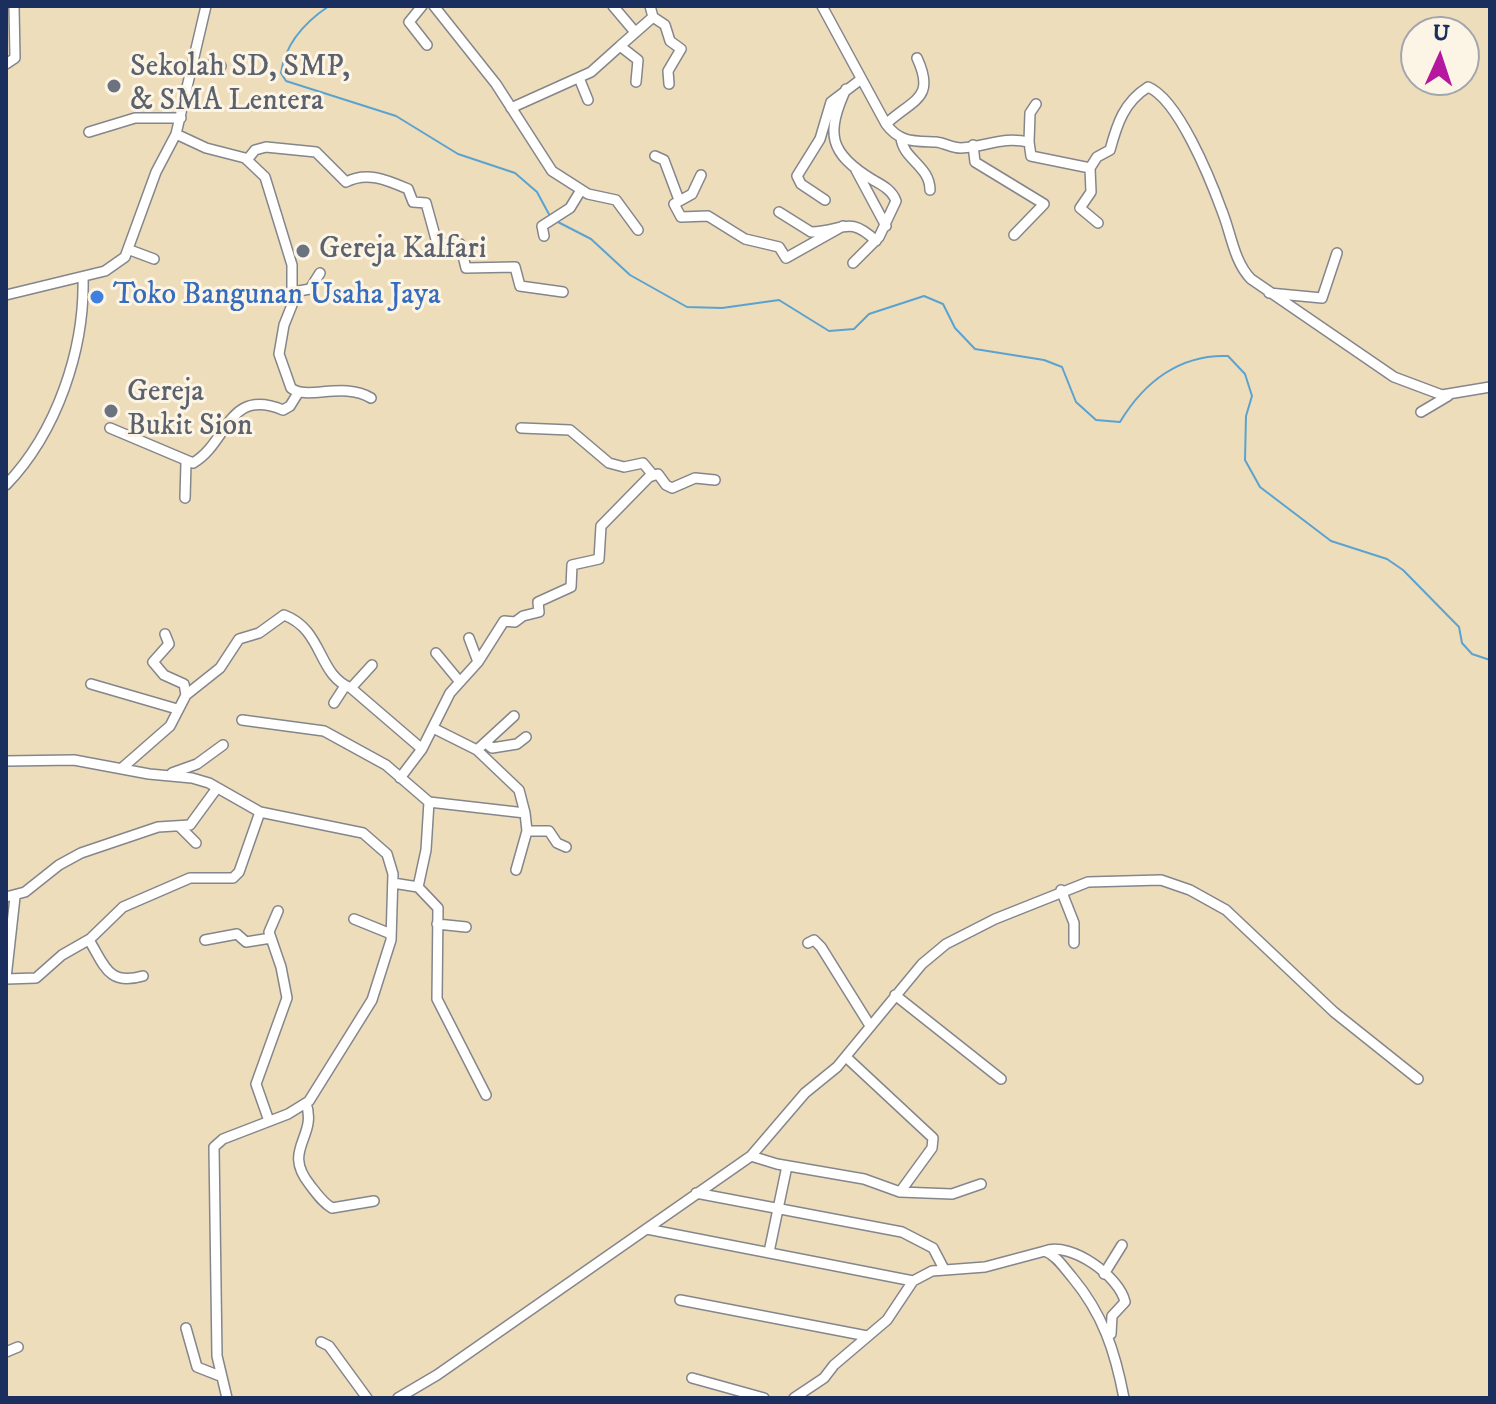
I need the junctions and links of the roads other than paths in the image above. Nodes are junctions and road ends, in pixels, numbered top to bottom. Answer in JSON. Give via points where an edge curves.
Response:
{"nodes":[{"id":1,"x":14,"y":6,"type":"edge"},
{"id":2,"x":206,"y":6,"type":"edge"},
{"id":3,"x":422,"y":6,"type":"edge"},
{"id":4,"x":434,"y":6,"type":"edge"},
{"id":5,"x":613,"y":6,"type":"edge"},
{"id":6,"x":650,"y":6,"type":"edge"},
{"id":7,"x":822,"y":6,"type":"edge"},
{"id":8,"x":653,"y":17,"type":"junction"},
{"id":9,"x":635,"y":32,"type":"junction"},
{"id":10,"x":10,"y":38,"type":"edge"},
{"id":11,"x":427,"y":45,"type":"dead end"},
{"id":12,"x":620,"y":46,"type":"junction"},
{"id":13,"x":917,"y":58,"type":"dead end"},
{"id":14,"x":6,"y":64,"type":"edge"},
{"id":15,"x":194,"y":65,"type":"junction"},
{"id":16,"x":221,"y":66,"type":"dead end"},
{"id":17,"x":579,"y":78,"type":"junction"},
{"id":18,"x":860,"y":80,"type":"junction"},
{"id":19,"x":636,"y":82,"type":"dead end"},
{"id":20,"x":669,"y":84,"type":"dead end"},
{"id":21,"x":846,"y":89,"type":"junction"},
{"id":22,"x":588,"y":100,"type":"dead end"},
{"id":23,"x":1036,"y":104,"type":"dead end"},
{"id":24,"x":511,"y":108,"type":"junction"},
{"id":25,"x":181,"y":118,"type":"junction"},
{"id":26,"x":886,"y":124,"type":"junction"},
{"id":27,"x":89,"y":132,"type":"dead end"},
{"id":28,"x":176,"y":134,"type":"junction"},
{"id":29,"x":901,"y":138,"type":"junction"},
{"id":30,"x":1029,"y":142,"type":"junction"},
{"id":31,"x":973,"y":145,"type":"junction"},
{"id":32,"x":655,"y":156,"type":"dead end"},
{"id":33,"x":247,"y":160,"type":"junction"},
{"id":34,"x":1090,"y":168,"type":"junction"},
{"id":35,"x":856,"y":170,"type":"junction"},
{"id":36,"x":701,"y":175,"type":"dead end"},
{"id":37,"x":581,"y":190,"type":"junction"},
{"id":38,"x":930,"y":190,"type":"dead end"},
{"id":39,"x":679,"y":200,"type":"junction"},
{"id":40,"x":825,"y":200,"type":"dead end"},
{"id":41,"x":779,"y":212,"type":"dead end"},
{"id":42,"x":1098,"y":223,"type":"dead end"},
{"id":43,"x":843,"y":226,"type":"junction"},
{"id":44,"x":886,"y":226,"type":"junction"},
{"id":45,"x":638,"y":230,"type":"dead end"},
{"id":46,"x":1014,"y":235,"type":"dead end"},
{"id":47,"x":544,"y":236,"type":"dead end"},
{"id":48,"x":876,"y":241,"type":"junction"},
{"id":49,"x":130,"y":250,"type":"junction"},
{"id":50,"x":1337,"y":253,"type":"dead end"},
{"id":51,"x":154,"y":259,"type":"dead end"},
{"id":52,"x":853,"y":263,"type":"dead end"},
{"id":53,"x":320,"y":273,"type":"dead end"},
{"id":54,"x":83,"y":277,"type":"junction"},
{"id":55,"x":293,"y":292,"type":"junction"},
{"id":56,"x":563,"y":292,"type":"dead end"},
{"id":57,"x":1269,"y":293,"type":"junction"},
{"id":58,"x":6,"y":295,"type":"edge"},
{"id":59,"x":1490,"y":387,"type":"edge"},
{"id":60,"x":298,"y":393,"type":"junction"},
{"id":61,"x":1451,"y":395,"type":"junction"},
{"id":62,"x":371,"y":398,"type":"dead end"},
{"id":63,"x":1421,"y":412,"type":"dead end"},
{"id":64,"x":110,"y":428,"type":"dead end"},
{"id":65,"x":521,"y":428,"type":"dead end"},
{"id":66,"x":186,"y":463,"type":"junction"},
{"id":67,"x":653,"y":475,"type":"junction"},
{"id":68,"x":8,"y":480,"type":"edge"},
{"id":69,"x":715,"y":480,"type":"dead end"},
{"id":70,"x":185,"y":498,"type":"dead end"},
{"id":71,"x":165,"y":634,"type":"dead end"},
{"id":72,"x":469,"y":638,"type":"dead end"},
{"id":73,"x":436,"y":653,"type":"dead end"},
{"id":74,"x":478,"y":662,"type":"junction"},
{"id":75,"x":372,"y":665,"type":"dead end"},
{"id":76,"x":460,"y":682,"type":"junction"},
{"id":77,"x":91,"y":684,"type":"dead end"},
{"id":78,"x":348,"y":687,"type":"junction"},
{"id":79,"x":186,"y":695,"type":"junction"},
{"id":80,"x":334,"y":703,"type":"dead end"},
{"id":81,"x":177,"y":709,"type":"junction"},
{"id":82,"x":514,"y":716,"type":"dead end"},
{"id":83,"x":242,"y":720,"type":"dead end"},
{"id":84,"x":433,"y":728,"type":"junction"},
{"id":85,"x":526,"y":737,"type":"dead end"},
{"id":86,"x":486,"y":743,"type":"junction"},
{"id":87,"x":223,"y":745,"type":"dead end"},
{"id":88,"x":422,"y":749,"type":"junction"},
{"id":89,"x":477,"y":750,"type":"junction"},
{"id":90,"x":6,"y":761,"type":"edge"},
{"id":91,"x":122,"y":768,"type":"junction"},
{"id":92,"x":169,"y":774,"type":"junction"},
{"id":93,"x":400,"y":778,"type":"junction"},
{"id":94,"x":217,"y":788,"type":"junction"},
{"id":95,"x":429,"y":802,"type":"junction"},
{"id":96,"x":260,"y":812,"type":"junction"},
{"id":97,"x":525,"y":813,"type":"junction"},
{"id":98,"x":180,"y":827,"type":"junction"},
{"id":99,"x":527,"y":831,"type":"junction"},
{"id":100,"x":196,"y":843,"type":"dead end"},
{"id":101,"x":566,"y":847,"type":"dead end"},
{"id":102,"x":516,"y":870,"type":"dead end"},
{"id":103,"x":393,"y":883,"type":"junction"},
{"id":104,"x":418,"y":887,"type":"junction"},
{"id":105,"x":1061,"y":890,"type":"junction"},
{"id":106,"x":10,"y":897,"type":"edge"},
{"id":107,"x":278,"y":911,"type":"dead end"},
{"id":108,"x":354,"y":919,"type":"dead end"},
{"id":109,"x":437,"y":924,"type":"junction"},
{"id":110,"x":466,"y":927,"type":"dead end"},
{"id":111,"x":391,"y":934,"type":"junction"},
{"id":112,"x":271,"y":938,"type":"junction"},
{"id":113,"x":89,"y":940,"type":"junction"},
{"id":114,"x":205,"y":940,"type":"dead end"},
{"id":115,"x":808,"y":943,"type":"dead end"},
{"id":116,"x":1074,"y":943,"type":"dead end"},
{"id":117,"x":143,"y":976,"type":"dead end"},
{"id":118,"x":6,"y":979,"type":"edge"},
{"id":119,"x":895,"y":995,"type":"junction"},
{"id":120,"x":869,"y":1024,"type":"junction"},
{"id":121,"x":846,"y":1057,"type":"junction"},
{"id":122,"x":1001,"y":1079,"type":"dead end"},
{"id":123,"x":1418,"y":1079,"type":"dead end"},
{"id":124,"x":486,"y":1095,"type":"dead end"},
{"id":125,"x":306,"y":1103,"type":"junction"},
{"id":126,"x":269,"y":1121,"type":"junction"},
{"id":127,"x":751,"y":1156,"type":"junction"},
{"id":128,"x":787,"y":1166,"type":"junction"},
{"id":129,"x":981,"y":1184,"type":"dead end"},
{"id":130,"x":900,"y":1192,"type":"junction"},
{"id":131,"x":696,"y":1193,"type":"junction"},
{"id":132,"x":374,"y":1201,"type":"dead end"},
{"id":133,"x":779,"y":1209,"type":"junction"},
{"id":134,"x":647,"y":1229,"type":"junction"},
{"id":135,"x":1122,"y":1245,"type":"dead end"},
{"id":136,"x":1045,"y":1251,"type":"junction"},
{"id":137,"x":769,"y":1252,"type":"junction"},
{"id":138,"x":944,"y":1269,"type":"junction"},
{"id":139,"x":1104,"y":1274,"type":"junction"},
{"id":140,"x":913,"y":1281,"type":"junction"},
{"id":141,"x":680,"y":1300,"type":"dead end"},
{"id":142,"x":186,"y":1328,"type":"dead end"},
{"id":143,"x":867,"y":1336,"type":"junction"},
{"id":144,"x":1111,"y":1341,"type":"junction"},
{"id":145,"x":321,"y":1342,"type":"dead end"},
{"id":146,"x":18,"y":1347,"type":"dead end"},
{"id":147,"x":6,"y":1352,"type":"edge"},
{"id":148,"x":220,"y":1376,"type":"junction"},
{"id":149,"x":692,"y":1378,"type":"dead end"},
{"id":150,"x":227,"y":1398,"type":"edge"},
{"id":151,"x":367,"y":1398,"type":"edge"},
{"id":152,"x":398,"y":1398,"type":"edge"},
{"id":153,"x":764,"y":1398,"type":"edge"},
{"id":154,"x":794,"y":1398,"type":"edge"},
{"id":155,"x":1124,"y":1398,"type":"edge"}],
"edges":[{"from":1,"to":10,"type":"street"},
{"from":2,"to":15,"type":"street"},
{"from":3,"to":11,"type":"street","via":[[409,22]]},
{"from":4,"to":24,"type":"street"},
{"from":5,"to":9,"type":"street"},
{"from":6,"to":8,"type":"street"},
{"from":7,"to":18,"type":"street"},
{"from":8,"to":9,"type":"street"},
{"from":8,"to":20,"type":"street","via":[[681,49],[668,71]]},
{"from":9,"to":12,"type":"street"},
{"from":10,"to":14,"type":"street","via":[[15,58]]},
{"from":12,"to":17,"type":"street"},
{"from":12,"to":19,"type":"street","via":[[638,60]]},
{"from":13,"to":26,"type":"street","via":[[926,88]]},
{"from":15,"to":16,"type":"street"},
{"from":15,"to":25,"type":"street"},
{"from":17,"to":22,"type":"street"},
{"from":17,"to":24,"type":"street"},
{"from":18,"to":21,"type":"street"},
{"from":18,"to":26,"type":"street"},
{"from":21,"to":35,"type":"street","via":[[832,130],[835,143]]},
{"from":21,"to":40,"type":"street","via":[[828,106],[820,139],[797,176]]},
{"from":23,"to":30,"type":"street","via":[[1030,113]]},
{"from":24,"to":37,"type":"street","via":[[547,166]]},
{"from":25,"to":27,"type":"street","via":[[135,118]]},
{"from":25,"to":28,"type":"street"},
{"from":26,"to":29,"type":"street"},
{"from":28,"to":33,"type":"street"},
{"from":28,"to":49,"type":"street","via":[[156,172]]},
{"from":29,"to":31,"type":"street","via":[[918,144]]},
{"from":29,"to":38,"type":"street","via":[[929,177]]},
{"from":30,"to":31,"type":"street","via":[[1013,138]]},
{"from":30,"to":34,"type":"street","via":[[1031,156]]},
{"from":31,"to":46,"type":"street","via":[[975,162],[1044,204]]},
{"from":32,"to":39,"type":"street","via":[[664,160]]},
{"from":33,"to":55,"type":"street","via":[[265,177],[288,248]]},
{"from":33,"to":56,"type":"street","via":[[266,147],[316,152],[346,182],[364,175],[408,189],[413,202],[426,203],[437,243],[460,244],[466,268],[515,267],[520,286]]},
{"from":34,"to":42,"type":"street","via":[[1091,192],[1080,208]]},
{"from":34,"to":57,"type":"street","via":[[1110,150],[1134,95],[1148,87],[1163,93],[1216,196],[1245,273]]},
{"from":35,"to":44,"type":"street"},
{"from":35,"to":44,"type":"street","via":[[895,196]]},
{"from":36,"to":39,"type":"street","via":[[695,191]]},
{"from":37,"to":45,"type":"street","via":[[616,200]]},
{"from":37,"to":47,"type":"street","via":[[570,208],[542,226]]},
{"from":39,"to":43,"type":"street","via":[[674,207],[681,217],[713,217],[745,239],[779,247],[786,258]]},
{"from":41,"to":43,"type":"street","via":[[811,232]]},
{"from":43,"to":48,"type":"street","via":[[862,227]]},
{"from":44,"to":48,"type":"street"},
{"from":48,"to":52,"type":"street"},
{"from":49,"to":51,"type":"street"},
{"from":49,"to":54,"type":"street","via":[[115,266]]},
{"from":50,"to":57,"type":"street","via":[[1322,298]]},
{"from":53,"to":55,"type":"street","via":[[314,287]]},
{"from":54,"to":58,"type":"street"},
{"from":54,"to":68,"type":"street","via":[[79,348],[44,428]]},
{"from":55,"to":60,"type":"street","via":[[279,354],[291,388]]},
{"from":57,"to":61,"type":"street","via":[[1394,377],[1428,392]]},
{"from":59,"to":61,"type":"street"},
{"from":60,"to":62,"type":"street","via":[[355,390]]},
{"from":60,"to":66,"type":"street","via":[[283,410],[269,403],[240,409],[197,462]]},
{"from":61,"to":63,"type":"street"},
{"from":64,"to":66,"type":"street"},
{"from":65,"to":67,"type":"street","via":[[570,430],[609,463],[643,463]]},
{"from":66,"to":70,"type":"street"},
{"from":67,"to":69,"type":"street","via":[[672,488],[690,479]]},
{"from":67,"to":74,"type":"street","via":[[601,526],[599,559],[574,563],[571,587],[540,601],[539,612],[504,621]]},
{"from":71,"to":79,"type":"street","via":[[169,644],[153,662],[164,675],[184,684]]},
{"from":72,"to":74,"type":"street"},
{"from":73,"to":76,"type":"street"},
{"from":74,"to":76,"type":"street"},
{"from":75,"to":78,"type":"street"},
{"from":76,"to":84,"type":"street"},
{"from":77,"to":81,"type":"street"},
{"from":78,"to":79,"type":"street","via":[[332,673],[314,636],[284,615],[259,633],[239,639],[220,668]]},
{"from":78,"to":80,"type":"street"},
{"from":78,"to":88,"type":"street"},
{"from":79,"to":81,"type":"street"},
{"from":81,"to":91,"type":"street","via":[[170,726]]},
{"from":82,"to":86,"type":"street"},
{"from":83,"to":93,"type":"street","via":[[324,731]]},
{"from":84,"to":88,"type":"street"},
{"from":84,"to":89,"type":"street"},
{"from":85,"to":86,"type":"street","via":[[515,745],[494,748]]},
{"from":86,"to":89,"type":"street"},
{"from":87,"to":92,"type":"street","via":[[197,764]]},
{"from":88,"to":93,"type":"street"},
{"from":89,"to":97,"type":"street","via":[[519,790]]},
{"from":90,"to":91,"type":"street","via":[[74,760]]},
{"from":91,"to":92,"type":"street"},
{"from":92,"to":94,"type":"street"},
{"from":93,"to":95,"type":"street"},
{"from":94,"to":96,"type":"street"},
{"from":94,"to":98,"type":"street","via":[[195,821]]},
{"from":95,"to":97,"type":"street"},
{"from":95,"to":104,"type":"street"},
{"from":96,"to":103,"type":"street","via":[[370,836],[387,854]]},
{"from":96,"to":113,"type":"street","via":[[233,878],[186,880],[116,911]]},
{"from":97,"to":99,"type":"street"},
{"from":98,"to":100,"type":"street"},
{"from":98,"to":106,"type":"street","via":[[158,827],[71,858]]},
{"from":99,"to":101,"type":"street","via":[[549,831]]},
{"from":99,"to":102,"type":"street"},
{"from":103,"to":104,"type":"street"},
{"from":103,"to":111,"type":"street"},
{"from":104,"to":109,"type":"street","via":[[438,908]]},
{"from":105,"to":116,"type":"street","via":[[1074,923]]},
{"from":105,"to":119,"type":"street","via":[[946,944]]},
{"from":105,"to":123,"type":"street","via":[[1088,882],[1150,878],[1210,900],[1334,1012]]},
{"from":106,"to":118,"type":"street"},
{"from":107,"to":112,"type":"street","via":[[268,928]]},
{"from":108,"to":111,"type":"street"},
{"from":109,"to":110,"type":"street"},
{"from":109,"to":124,"type":"street","via":[[437,999]]},
{"from":111,"to":125,"type":"street","via":[[372,1000]]},
{"from":112,"to":114,"type":"street","via":[[246,942],[237,934]]},
{"from":112,"to":126,"type":"street","via":[[287,998],[256,1084]]},
{"from":113,"to":117,"type":"street","via":[[114,977],[125,981]]},
{"from":113,"to":118,"type":"street","via":[[36,978]]},
{"from":115,"to":120,"type":"street","via":[[813,940],[821,947]]},
{"from":119,"to":120,"type":"street"},
{"from":119,"to":122,"type":"street"},
{"from":120,"to":121,"type":"street"},
{"from":121,"to":127,"type":"street","via":[[805,1093]]},
{"from":121,"to":130,"type":"street","via":[[933,1138],[932,1148]]},
{"from":125,"to":126,"type":"street"},
{"from":125,"to":132,"type":"street","via":[[308,1124],[296,1162],[301,1174],[332,1208]]},
{"from":126,"to":148,"type":"street","via":[[223,1139],[213,1155]]},
{"from":127,"to":128,"type":"street"},
{"from":127,"to":131,"type":"street"},
{"from":128,"to":130,"type":"street","via":[[864,1179]]},
{"from":128,"to":133,"type":"street"},
{"from":129,"to":130,"type":"street","via":[[964,1193]]},
{"from":131,"to":133,"type":"street"},
{"from":131,"to":134,"type":"street"},
{"from":133,"to":137,"type":"street"},
{"from":133,"to":138,"type":"street","via":[[912,1235],[933,1248]]},
{"from":134,"to":137,"type":"street"},
{"from":134,"to":152,"type":"street"},
{"from":135,"to":139,"type":"street"},
{"from":136,"to":138,"type":"street","via":[[985,1267]]},
{"from":136,"to":139,"type":"street","via":[[1066,1250]]},
{"from":136,"to":144,"type":"street","via":[[1096,1307]]},
{"from":137,"to":140,"type":"street"},
{"from":138,"to":140,"type":"street"},
{"from":139,"to":144,"type":"street","via":[[1125,1298],[1112,1316]]},
{"from":140,"to":143,"type":"street","via":[[887,1320]]},
{"from":141,"to":143,"type":"street"},
{"from":142,"to":148,"type":"street","via":[[197,1367]]},
{"from":143,"to":154,"type":"street","via":[[824,1378]]},
{"from":144,"to":155,"type":"street"},
{"from":145,"to":151,"type":"street"},
{"from":146,"to":147,"type":"street"},
{"from":148,"to":150,"type":"street"},
{"from":149,"to":153,"type":"street"}]}
